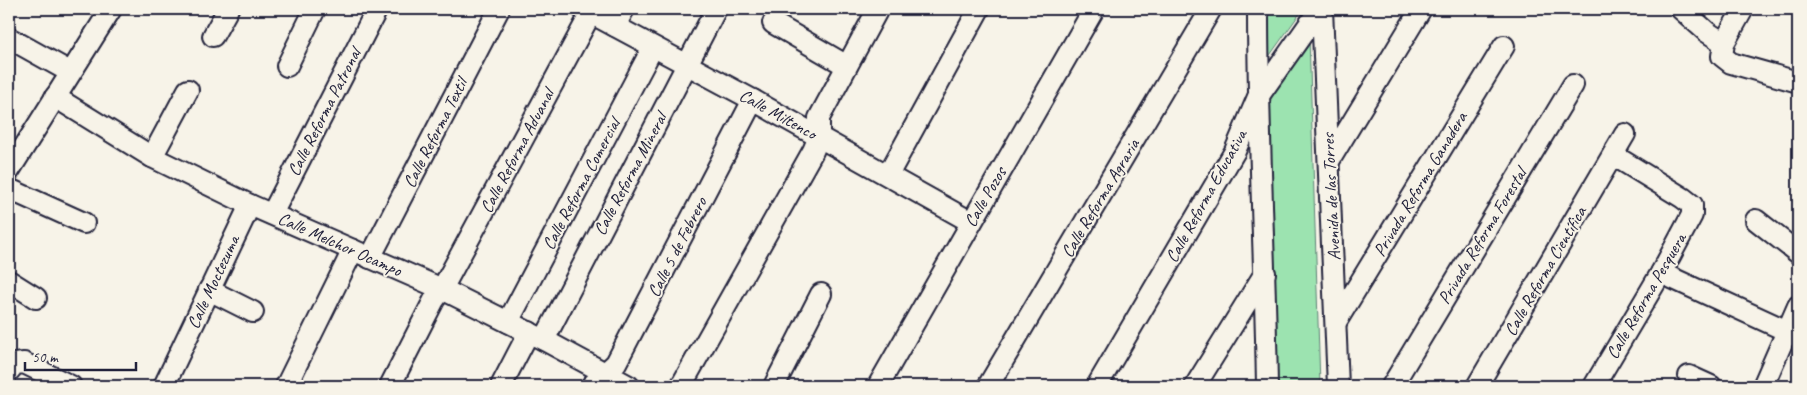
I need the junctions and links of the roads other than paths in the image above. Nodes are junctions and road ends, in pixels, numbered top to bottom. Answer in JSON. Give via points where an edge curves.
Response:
{"nodes":[{"id":1,"x":111,"y":9,"type":"edge"},
{"id":2,"x":228,"y":9,"type":"edge"},
{"id":3,"x":315,"y":9,"type":"edge"},
{"id":4,"x":377,"y":9,"type":"edge"},
{"id":5,"x":499,"y":9,"type":"edge"},
{"id":6,"x":716,"y":9,"type":"edge"},
{"id":7,"x":878,"y":9,"type":"edge"},
{"id":8,"x":979,"y":9,"type":"edge"},
{"id":9,"x":1094,"y":9,"type":"edge"},
{"id":10,"x":1211,"y":9,"type":"edge"},
{"id":11,"x":1258,"y":9,"type":"edge"},
{"id":12,"x":1321,"y":9,"type":"edge"},
{"id":13,"x":1421,"y":9,"type":"edge"},
{"id":14,"x":1681,"y":9,"type":"edge"},
{"id":15,"x":1743,"y":9,"type":"edge"},
{"id":16,"x":587,"y":11,"type":"edge"},
{"id":17,"x":620,"y":17,"type":"edge"},
{"id":18,"x":772,"y":23,"type":"dead end"},
{"id":19,"x":213,"y":36,"type":"dead end"},
{"id":20,"x":9,"y":38,"type":"edge"},
{"id":21,"x":1724,"y":43,"type":"junction"},
{"id":22,"x":653,"y":46,"type":"junction"},
{"id":23,"x":1504,"y":46,"type":"dead end"},
{"id":24,"x":687,"y":65,"type":"junction"},
{"id":25,"x":287,"y":66,"type":"dead end"},
{"id":26,"x":847,"y":66,"type":"junction"},
{"id":27,"x":70,"y":72,"type":"junction"},
{"id":28,"x":1798,"y":82,"type":"edge"},
{"id":29,"x":1573,"y":85,"type":"dead end"},
{"id":30,"x":188,"y":90,"type":"dead end"},
{"id":31,"x":55,"y":97,"type":"junction"},
{"id":32,"x":1258,"y":97,"type":"junction"},
{"id":33,"x":753,"y":100,"type":"junction"},
{"id":34,"x":1625,"y":134,"type":"dead end"},
{"id":35,"x":819,"y":137,"type":"junction"},
{"id":36,"x":15,"y":148,"type":"edge"},
{"id":37,"x":1613,"y":155,"type":"junction"},
{"id":38,"x":152,"y":157,"type":"junction"},
{"id":39,"x":1329,"y":160,"type":"junction"},
{"id":40,"x":9,"y":171,"type":"edge"},
{"id":41,"x":888,"y":175,"type":"junction"},
{"id":42,"x":9,"y":189,"type":"edge"},
{"id":43,"x":250,"y":204,"type":"junction"},
{"id":44,"x":272,"y":214,"type":"junction"},
{"id":45,"x":1756,"y":220,"type":"dead end"},
{"id":46,"x":971,"y":222,"type":"junction"},
{"id":47,"x":84,"y":224,"type":"dead end"},
{"id":48,"x":1798,"y":253,"type":"edge"},
{"id":49,"x":362,"y":254,"type":"junction"},
{"id":50,"x":1265,"y":273,"type":"junction"},
{"id":51,"x":1661,"y":273,"type":"junction"},
{"id":52,"x":9,"y":281,"type":"edge"},
{"id":53,"x":442,"y":289,"type":"junction"},
{"id":54,"x":209,"y":290,"type":"junction"},
{"id":55,"x":821,"y":294,"type":"dead end"},
{"id":56,"x":36,"y":298,"type":"dead end"},
{"id":57,"x":1798,"y":306,"type":"edge"},
{"id":58,"x":252,"y":312,"type":"dead end"},
{"id":59,"x":508,"y":322,"type":"junction"},
{"id":60,"x":1336,"y":322,"type":"junction"},
{"id":61,"x":1792,"y":333,"type":"edge"},
{"id":62,"x":536,"y":336,"type":"junction"},
{"id":63,"x":9,"y":371,"type":"edge"},
{"id":64,"x":606,"y":373,"type":"junction"},
{"id":65,"x":1689,"y":376,"type":"dead end"},
{"id":66,"x":71,"y":386,"type":"edge"},
{"id":67,"x":164,"y":386,"type":"edge"},
{"id":68,"x":286,"y":386,"type":"edge"},
{"id":69,"x":390,"y":386,"type":"edge"},
{"id":70,"x":500,"y":386,"type":"edge"},
{"id":71,"x":591,"y":386,"type":"edge"},
{"id":72,"x":629,"y":386,"type":"edge"},
{"id":73,"x":681,"y":386,"type":"edge"},
{"id":74,"x":774,"y":386,"type":"edge"},
{"id":75,"x":878,"y":386,"type":"edge"},
{"id":76,"x":988,"y":386,"type":"edge"},
{"id":77,"x":1097,"y":386,"type":"edge"},
{"id":78,"x":1195,"y":386,"type":"edge"},
{"id":79,"x":1268,"y":386,"type":"edge"},
{"id":80,"x":1338,"y":386,"type":"edge"},
{"id":81,"x":1392,"y":386,"type":"edge"},
{"id":82,"x":1477,"y":386,"type":"edge"},
{"id":83,"x":1594,"y":386,"type":"edge"},
{"id":84,"x":1711,"y":386,"type":"edge"},
{"id":85,"x":1763,"y":386,"type":"edge"}],
"edges":[{"from":1,"to":27,"type":"street"},
{"from":2,"to":19,"type":"street"},
{"from":3,"to":25,"type":"street"},
{"from":4,"to":44,"type":"street","name":"Calle Reforma Patronal"},
{"from":5,"to":49,"type":"street","name":"Calle Reforma Textil"},
{"from":6,"to":24,"type":"street","name":"Calle Reforma Mineral"},
{"from":7,"to":26,"type":"street"},
{"from":8,"to":41,"type":"street"},
{"from":9,"to":46,"type":"street","name":"Calle Pozos"},
{"from":10,"to":76,"type":"street","name":"Calle Reforma Agraria"},
{"from":11,"to":32,"type":"street"},
{"from":12,"to":32,"type":"street","name":"Calle Reforma Educativa"},
{"from":12,"to":39,"type":"street","name":"Avenida de las Torres"},
{"from":13,"to":39,"type":"street"},
{"from":14,"to":21,"type":"street","via":[[1706,32]]},
{"from":15,"to":21,"type":"street"},
{"from":16,"to":17,"type":"street","name":"Calle Miltenco"},
{"from":16,"to":53,"type":"street","name":"Calle Reforma Aduanal"},
{"from":17,"to":22,"type":"street","name":"Calle Miltenco"},
{"from":18,"to":26,"type":"street"},
{"from":20,"to":27,"type":"street"},
{"from":21,"to":28,"type":"street","via":[[1722,56],[1731,64]]},
{"from":22,"to":24,"type":"street","name":"Calle Miltenco"},
{"from":22,"to":59,"type":"street","name":"Calle Reforma Comercial"},
{"from":23,"to":60,"type":"street","name":"Privada Reforma Ganadera"},
{"from":24,"to":33,"type":"street","name":"Calle Miltenco"},
{"from":24,"to":62,"type":"street","name":"Calle Reforma Mineral"},
{"from":26,"to":35,"type":"street","via":[[819,118]]},
{"from":27,"to":31,"type":"street"},
{"from":29,"to":81,"type":"street","name":"Privada Reforma Forestal"},
{"from":30,"to":38,"type":"street"},
{"from":31,"to":36,"type":"street"},
{"from":31,"to":38,"type":"street","name":"Calle Melchor Ocampo"},
{"from":32,"to":50,"type":"street"},
{"from":32,"to":77,"type":"street","name":"Calle Reforma Educativa","via":[[1235,151]]},
{"from":33,"to":35,"type":"street","name":"Calle Miltenco"},
{"from":33,"to":64,"type":"street","name":"Calle 5 de Febrero","via":[[616,364]]},
{"from":34,"to":37,"type":"street","name":"Calle Reforma Científica"},
{"from":35,"to":41,"type":"street","name":"Calle Miltenco"},
{"from":35,"to":73,"type":"street"},
{"from":36,"to":40,"type":"street"},
{"from":37,"to":51,"type":"street","name":"Calle Reforma Pesquera","via":[[1692,205],[1692,215]]},
{"from":37,"to":82,"type":"street","name":"Calle Reforma Científica"},
{"from":38,"to":43,"type":"street","name":"Calle Melchor Ocampo"},
{"from":39,"to":60,"type":"street","name":"Avenida de las Torres"},
{"from":41,"to":46,"type":"street","name":"Calle Miltenco"},
{"from":42,"to":47,"type":"street"},
{"from":43,"to":44,"type":"street","name":"Calle Melchor Ocampo"},
{"from":43,"to":54,"type":"street","name":"Calle Moctezuma"},
{"from":44,"to":49,"type":"street","name":"Calle Melchor Ocampo"},
{"from":45,"to":48,"type":"street"},
{"from":46,"to":75,"type":"street","name":"Calle Pozos"},
{"from":49,"to":53,"type":"street","name":"Calle Melchor Ocampo"},
{"from":49,"to":68,"type":"street"},
{"from":50,"to":78,"type":"street"},
{"from":50,"to":79,"type":"street"},
{"from":51,"to":61,"type":"street"},
{"from":51,"to":83,"type":"street","name":"Calle Reforma Pesquera"},
{"from":52,"to":56,"type":"street"},
{"from":53,"to":59,"type":"street","name":"Calle Melchor Ocampo"},
{"from":53,"to":69,"type":"street","name":"Calle Reforma Aduanal"},
{"from":54,"to":58,"type":"street"},
{"from":54,"to":67,"type":"street","name":"Calle Moctezuma"},
{"from":55,"to":74,"type":"street"},
{"from":57,"to":61,"type":"street"},
{"from":59,"to":62,"type":"street","name":"Calle Melchor Ocampo"},
{"from":60,"to":80,"type":"street","name":"Avenida de las Torres"},
{"from":61,"to":85,"type":"street"},
{"from":62,"to":64,"type":"street","name":"Calle Melchor Ocampo"},
{"from":62,"to":70,"type":"street","name":"Calle Reforma Mineral"},
{"from":63,"to":66,"type":"street","via":[[15,364],[24,363]]},
{"from":64,"to":71,"type":"street","name":"Calle 5 de Febrero"},
{"from":64,"to":72,"type":"street","name":"Calle Melchor Ocampo"},
{"from":65,"to":84,"type":"street"}]}
